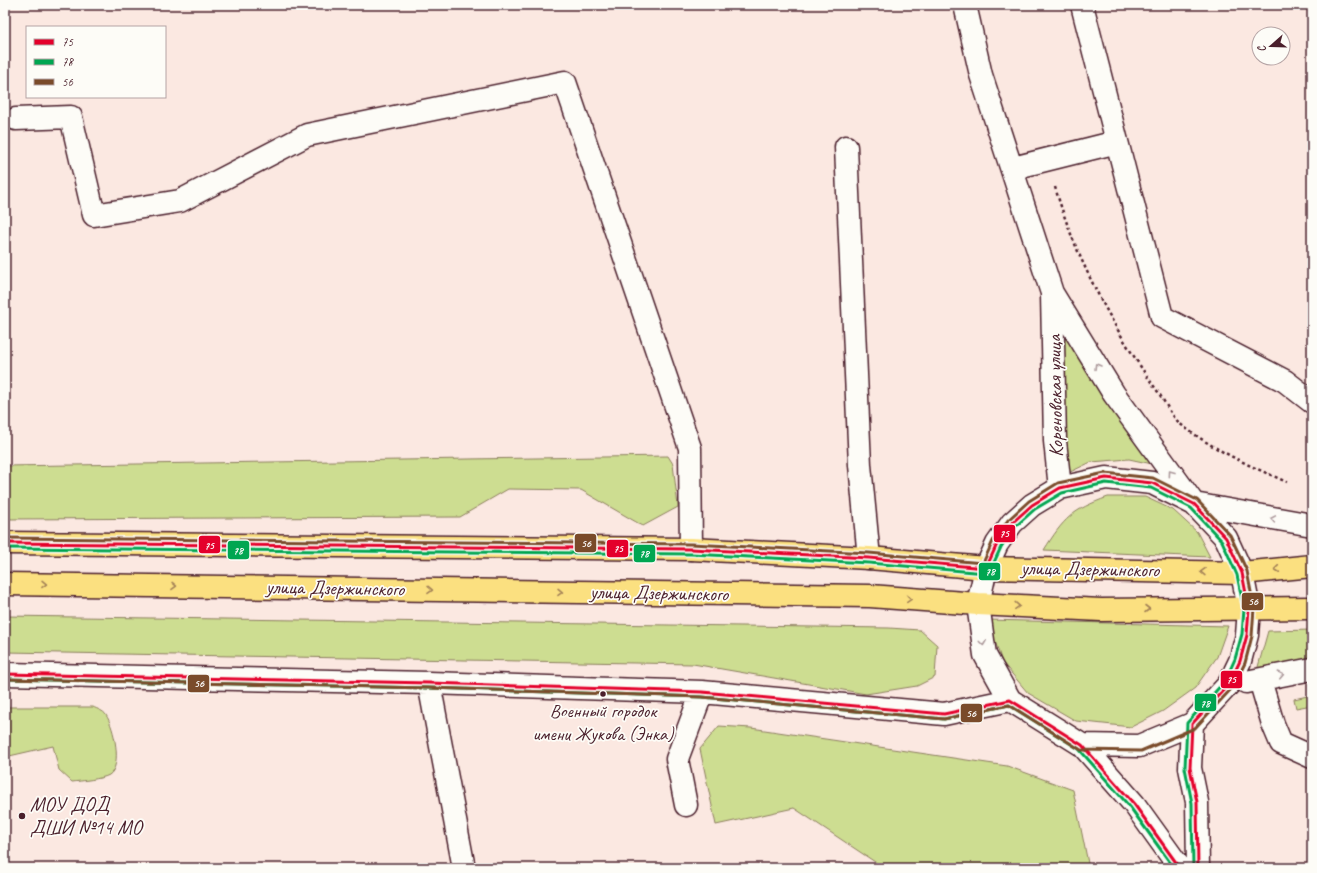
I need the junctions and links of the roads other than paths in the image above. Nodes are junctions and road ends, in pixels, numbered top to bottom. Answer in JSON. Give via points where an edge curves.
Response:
{"nodes":[{"id":1,"x":965,"y":5,"type":"edge"},
{"id":2,"x":1082,"y":5,"type":"edge"},
{"id":3,"x":16,"y":119,"type":"dead end"},
{"id":4,"x":1117,"y":142,"type":"junction"},
{"id":5,"x":846,"y":147,"type":"dead end"},
{"id":6,"x":1012,"y":168,"type":"junction"},
{"id":7,"x":1052,"y":293,"type":"junction"},
{"id":8,"x":1312,"y":402,"type":"edge"},
{"id":9,"x":1060,"y":488,"type":"junction"},
{"id":10,"x":1194,"y":504,"type":"junction"},
{"id":11,"x":1312,"y":525,"type":"edge"},
{"id":12,"x":5,"y":543,"type":"edge"},
{"id":13,"x":691,"y":549,"type":"junction"},
{"id":14,"x":868,"y":558,"type":"junction"},
{"id":15,"x":1312,"y":566,"type":"edge"},
{"id":16,"x":986,"y":568,"type":"junction"},
{"id":17,"x":1242,"y":573,"type":"junction"},
{"id":18,"x":5,"y":584,"type":"edge"},
{"id":19,"x":978,"y":604,"type":"junction"},
{"id":20,"x":1312,"y":608,"type":"edge"},
{"id":21,"x":1249,"y":609,"type":"junction"},
{"id":22,"x":1312,"y":668,"type":"edge"},
{"id":23,"x":5,"y":674,"type":"edge"},
{"id":24,"x":1260,"y":680,"type":"junction"},
{"id":25,"x":429,"y":683,"type":"junction"},
{"id":26,"x":1229,"y":684,"type":"junction"},
{"id":27,"x":702,"y":692,"type":"junction"},
{"id":28,"x":1010,"y":700,"type":"junction"},
{"id":29,"x":1192,"y":724,"type":"junction"},
{"id":30,"x":1082,"y":745,"type":"junction"},
{"id":31,"x":1312,"y":756,"type":"edge"},
{"id":32,"x":686,"y":805,"type":"dead end"},
{"id":33,"x":464,"y":868,"type":"edge"},
{"id":34,"x":1180,"y":868,"type":"edge"},
{"id":35,"x":1198,"y":868,"type":"edge"}],
"edges":[{"from":1,"to":6,"type":"street","name":"Кореновская улица","via":[[981,75]]},
{"from":2,"to":4,"type":"street"},
{"from":3,"to":13,"type":"street","via":[[71,117],[94,215],[180,201],[308,135],[565,82],[690,448]]},
{"from":4,"to":6,"type":"street"},
{"from":4,"to":8,"type":"street","via":[[1162,316],[1285,381]]},
{"from":5,"to":14,"type":"street","via":[[859,458]]},
{"from":6,"to":7,"type":"street","name":"Кореновская улица"},
{"from":7,"to":9,"type":"street","name":"Кореновская улица","via":[[1055,441]]},
{"from":10,"to":7,"type":"street","name":"Кореновская улица","one_way":true,"via":[[1114,394]]},
{"from":9,"to":10,"type":"street","via":[[1106,478],[1152,483]]},
{"from":9,"to":16,"type":"street","via":[[1032,505],[1012,523],[997,544]]},
{"from":11,"to":10,"type":"street","one_way":true},
{"from":10,"to":17,"type":"street","name":"Кореновская улица","via":[[1226,538]]},
{"from":12,"to":13,"type":"main road","name":"улица Дзержинского"},
{"from":13,"to":14,"type":"main road","name":"улица Дзержинского"},
{"from":14,"to":16,"type":"main road","name":"улица Дзержинского"},
{"from":15,"to":17,"type":"main road","name":"улица Дзержинского","one_way":true},
{"from":17,"to":16,"type":"main road","name":"улица Дзержинского","one_way":true},
{"from":16,"to":19,"type":"street"},
{"from":17,"to":21,"type":"street","name":"Кореновская улица"},
{"from":18,"to":19,"type":"main road","name":"улица Дзержинского","one_way":true,"via":[[870,596]]},
{"from":19,"to":21,"type":"main road","name":"улица Дзержинского","one_way":true,"via":[[1100,610]]},
{"from":19,"to":28,"type":"street","one_way":true,"via":[[985,655]]},
{"from":20,"to":21,"type":"main road","name":"улица Дзержинского"},
{"from":21,"to":26,"type":"street","name":"Кореновская улица","via":[[1247,635],[1242,654]]},
{"from":24,"to":22,"type":"street","one_way":true},
{"from":23,"to":25,"type":"street"},
{"from":24,"to":26,"type":"street"},
{"from":24,"to":31,"type":"street","via":[[1281,743]]},
{"from":25,"to":27,"type":"street"},
{"from":25,"to":33,"type":"street"},
{"from":26,"to":29,"type":"street"},
{"from":27,"to":28,"type":"street","via":[[944,714]]},
{"from":27,"to":32,"type":"street","via":[[677,759]]},
{"from":28,"to":30,"type":"street"},
{"from":29,"to":30,"type":"street","via":[[1139,746]]},
{"from":29,"to":35,"type":"street","via":[[1190,768],[1196,802]]},
{"from":30,"to":34,"type":"street","via":[[1134,804]]}]}
